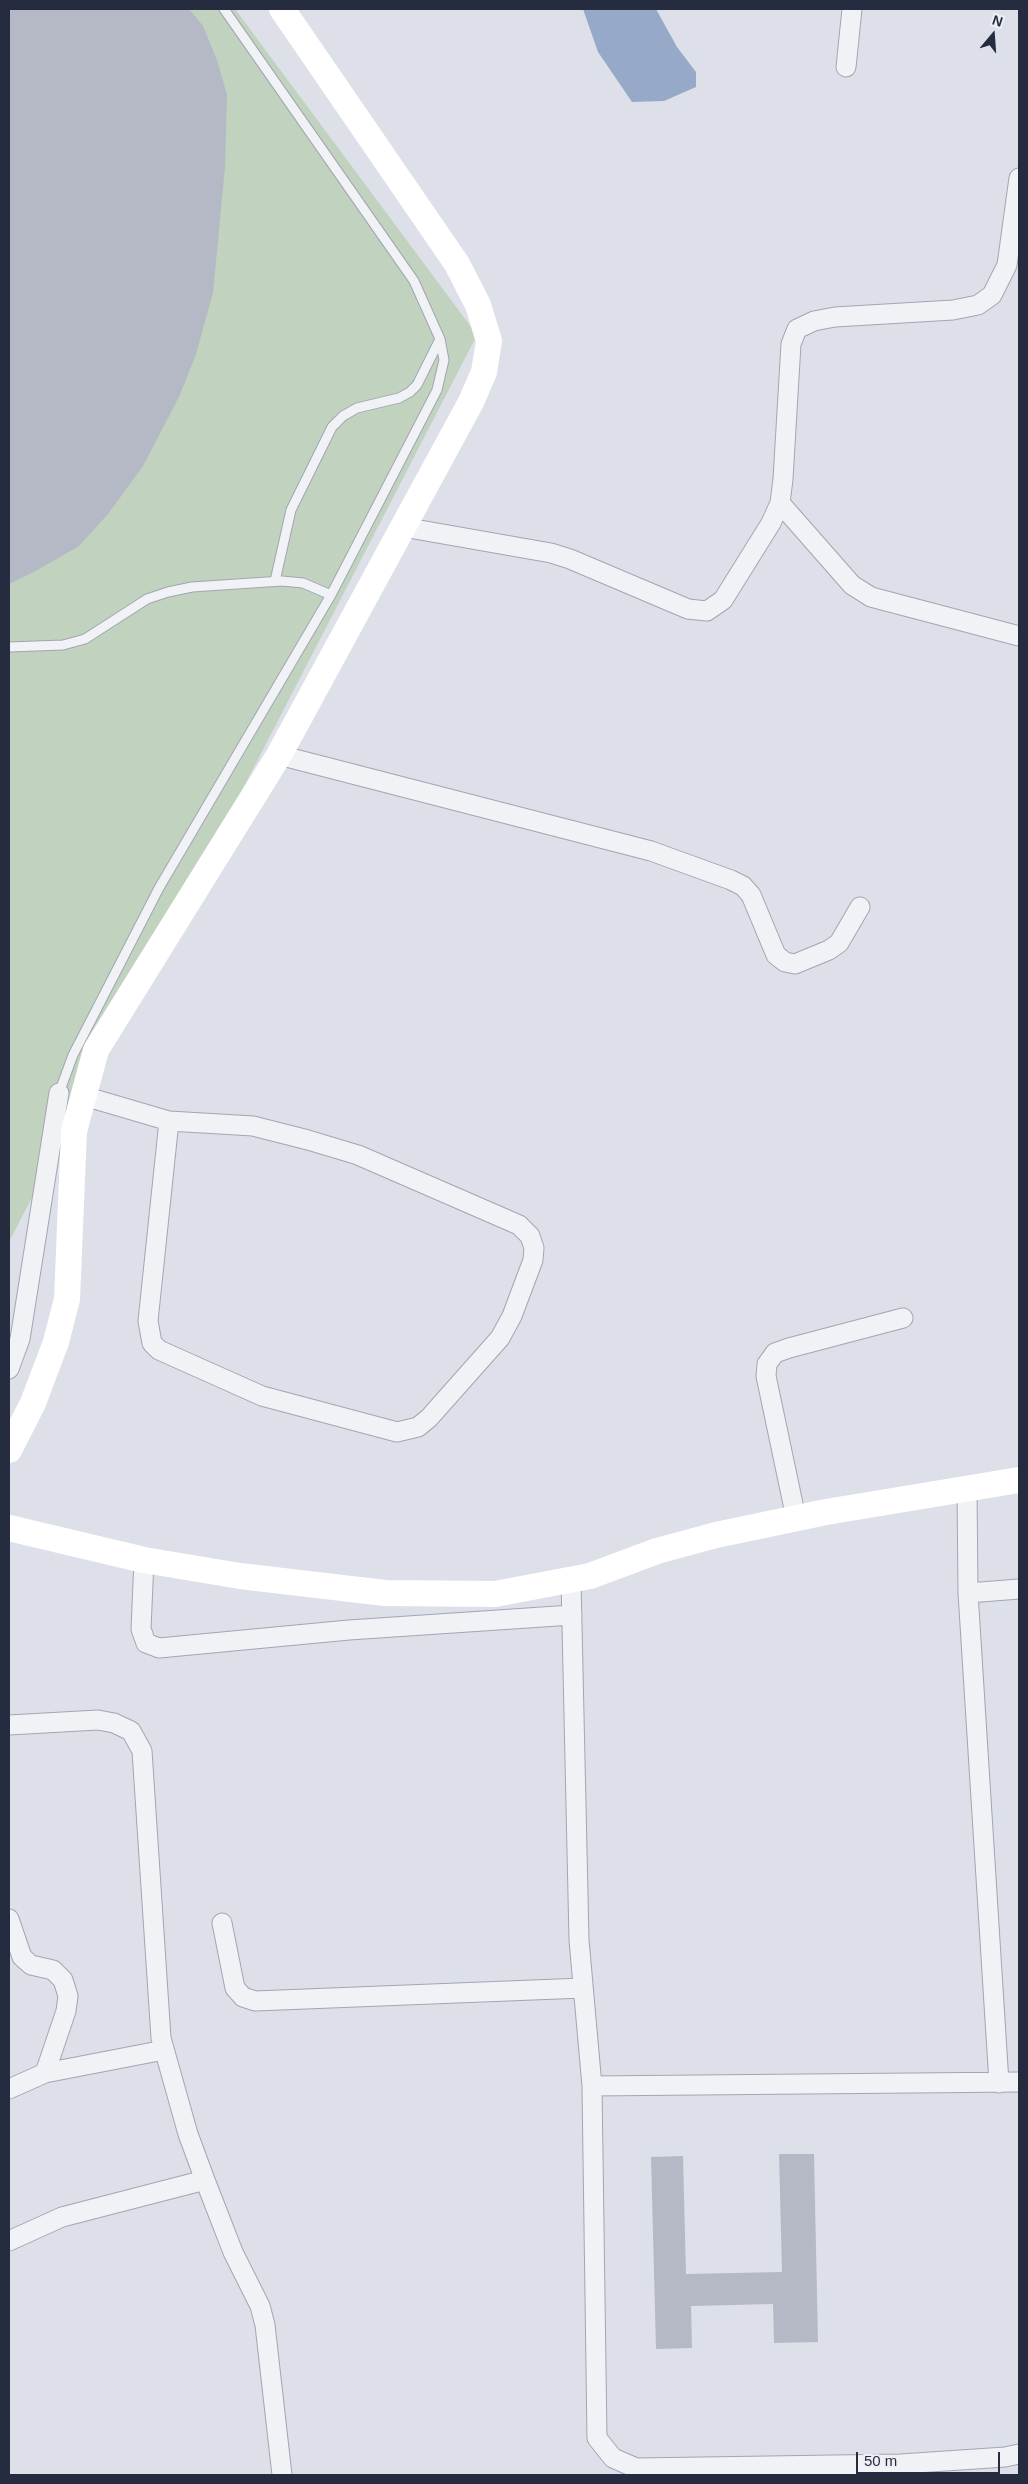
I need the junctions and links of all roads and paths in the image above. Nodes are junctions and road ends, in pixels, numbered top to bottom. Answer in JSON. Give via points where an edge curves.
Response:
{"nodes":[{"id":1,"x":224,"y":9,"type":"edge"},
{"id":2,"x":282,"y":9,"type":"edge"},
{"id":3,"x":852,"y":9,"type":"edge"},
{"id":4,"x":846,"y":67,"type":"dead end"},
{"id":5,"x":1019,"y":178,"type":"edge"},
{"id":6,"x":1013,"y":267,"type":"edge"},
{"id":7,"x":440,"y":339,"type":"junction"},
{"id":8,"x":780,"y":504,"type":"junction"},
{"id":9,"x":403,"y":527,"type":"junction"},
{"id":10,"x":275,"y":581,"type":"junction"},
{"id":11,"x":331,"y":595,"type":"junction"},
{"id":12,"x":1019,"y":636,"type":"edge"},
{"id":13,"x":9,"y":647,"type":"edge"},
{"id":14,"x":279,"y":755,"type":"junction"},
{"id":15,"x":860,"y":906,"type":"dead end"},
{"id":16,"x":71,"y":1095,"type":"junction"},
{"id":17,"x":169,"y":1121,"type":"junction"},
{"id":18,"x":903,"y":1318,"type":"dead end"},
{"id":19,"x":9,"y":1369,"type":"edge"},
{"id":20,"x":9,"y":1450,"type":"edge"},
{"id":21,"x":1019,"y":1480,"type":"edge"},
{"id":22,"x":967,"y":1488,"type":"junction"},
{"id":23,"x":796,"y":1518,"type":"junction"},
{"id":24,"x":9,"y":1528,"type":"edge"},
{"id":25,"x":144,"y":1560,"type":"junction"},
{"id":26,"x":571,"y":1580,"type":"junction"},
{"id":27,"x":1019,"y":1589,"type":"edge"},
{"id":28,"x":968,"y":1593,"type":"junction"},
{"id":29,"x":572,"y":1615,"type":"junction"},
{"id":30,"x":9,"y":1725,"type":"edge"},
{"id":31,"x":9,"y":1919,"type":"edge"},
{"id":32,"x":222,"y":1923,"type":"dead end"},
{"id":33,"x":583,"y":1988,"type":"junction"},
{"id":34,"x":164,"y":2050,"type":"junction"},
{"id":35,"x":45,"y":2073,"type":"junction"},
{"id":36,"x":1019,"y":2082,"type":"edge"},
{"id":37,"x":999,"y":2083,"type":"junction"},
{"id":38,"x":592,"y":2086,"type":"junction"},
{"id":39,"x":9,"y":2089,"type":"edge"},
{"id":40,"x":205,"y":2180,"type":"junction"},
{"id":41,"x":9,"y":2241,"type":"edge"},
{"id":42,"x":1019,"y":2454,"type":"edge"},
{"id":43,"x":282,"y":2475,"type":"edge"}],
"edges":[{"from":1,"to":7,"type":"lane","via":[[414,281]]},
{"from":2,"to":9,"type":"street","via":[[457,264],[478,304],[489,342],[484,372],[471,402]]},
{"from":3,"to":4,"type":"street"},
{"from":5,"to":6,"type":"street"},
{"from":6,"to":8,"type":"street","via":[[992,295],[978,305],[952,310],[835,317],[814,321],[797,329],[790,344]]},
{"from":7,"to":10,"type":"lane","via":[[417,385],[410,392],[357,408],[332,427],[291,510]]},
{"from":7,"to":11,"type":"lane","via":[[444,360],[437,390]]},
{"from":8,"to":9,"type":"street","via":[[723,600],[706,611],[688,610],[551,553]]},
{"from":8,"to":12,"type":"street","via":[[852,585],[871,598]]},
{"from":9,"to":14,"type":"street"},
{"from":10,"to":11,"type":"lane","via":[[303,584]]},
{"from":10,"to":13,"type":"lane","via":[[192,587],[168,592],[147,600],[85,639],[63,645]]},
{"from":11,"to":16,"type":"lane","via":[[159,888],[73,1055]]},
{"from":14,"to":15,"type":"street","via":[[651,851],[731,880],[751,895],[776,955],[785,962],[795,964],[829,950],[839,942]]},
{"from":14,"to":16,"type":"street"},
{"from":16,"to":17,"type":"street"},
{"from":16,"to":19,"type":"street","via":[[20,1339]]},
{"from":16,"to":20,"type":"street","via":[[74,1131],[67,1299],[56,1342],[33,1403]]},
{"from":17,"to":17,"type":"street","via":[[148,1321],[152,1343],[160,1350],[262,1396],[397,1432],[418,1427],[430,1418],[500,1338],[534,1260],[530,1236],[520,1225],[358,1155],[308,1140],[253,1126]]},
{"from":18,"to":23,"type":"street","via":[[790,1348],[775,1354],[766,1364]]},
{"from":21,"to":22,"type":"street"},
{"from":22,"to":23,"type":"street"},
{"from":22,"to":28,"type":"street"},
{"from":23,"to":26,"type":"street","via":[[657,1551]]},
{"from":24,"to":25,"type":"street"},
{"from":25,"to":26,"type":"street","via":[[240,1576],[385,1592],[495,1594]]},
{"from":25,"to":29,"type":"street","via":[[141,1629],[146,1643],[159,1648],[349,1630]]},
{"from":26,"to":29,"type":"street"},
{"from":27,"to":28,"type":"street"},
{"from":28,"to":37,"type":"street"},
{"from":29,"to":33,"type":"street","via":[[579,1940]]},
{"from":30,"to":34,"type":"street","via":[[98,1720],[114,1723],[131,1731],[142,1751]]},
{"from":31,"to":35,"type":"street","via":[[22,1957],[32,1965],[53,1970],[63,1980],[68,1996]]},
{"from":32,"to":33,"type":"street","via":[[235,1988],[243,1997],[255,2001]]},
{"from":33,"to":38,"type":"street"},
{"from":34,"to":35,"type":"street"},
{"from":34,"to":40,"type":"street"},
{"from":35,"to":39,"type":"street"},
{"from":36,"to":37,"type":"street"},
{"from":37,"to":38,"type":"street"},
{"from":38,"to":42,"type":"street","via":[[597,2438],[613,2458],[636,2468],[901,2464]]},
{"from":40,"to":41,"type":"street","via":[[62,2217]]},
{"from":40,"to":43,"type":"street","via":[[233,2252],[260,2306],[265,2325]]}]}
